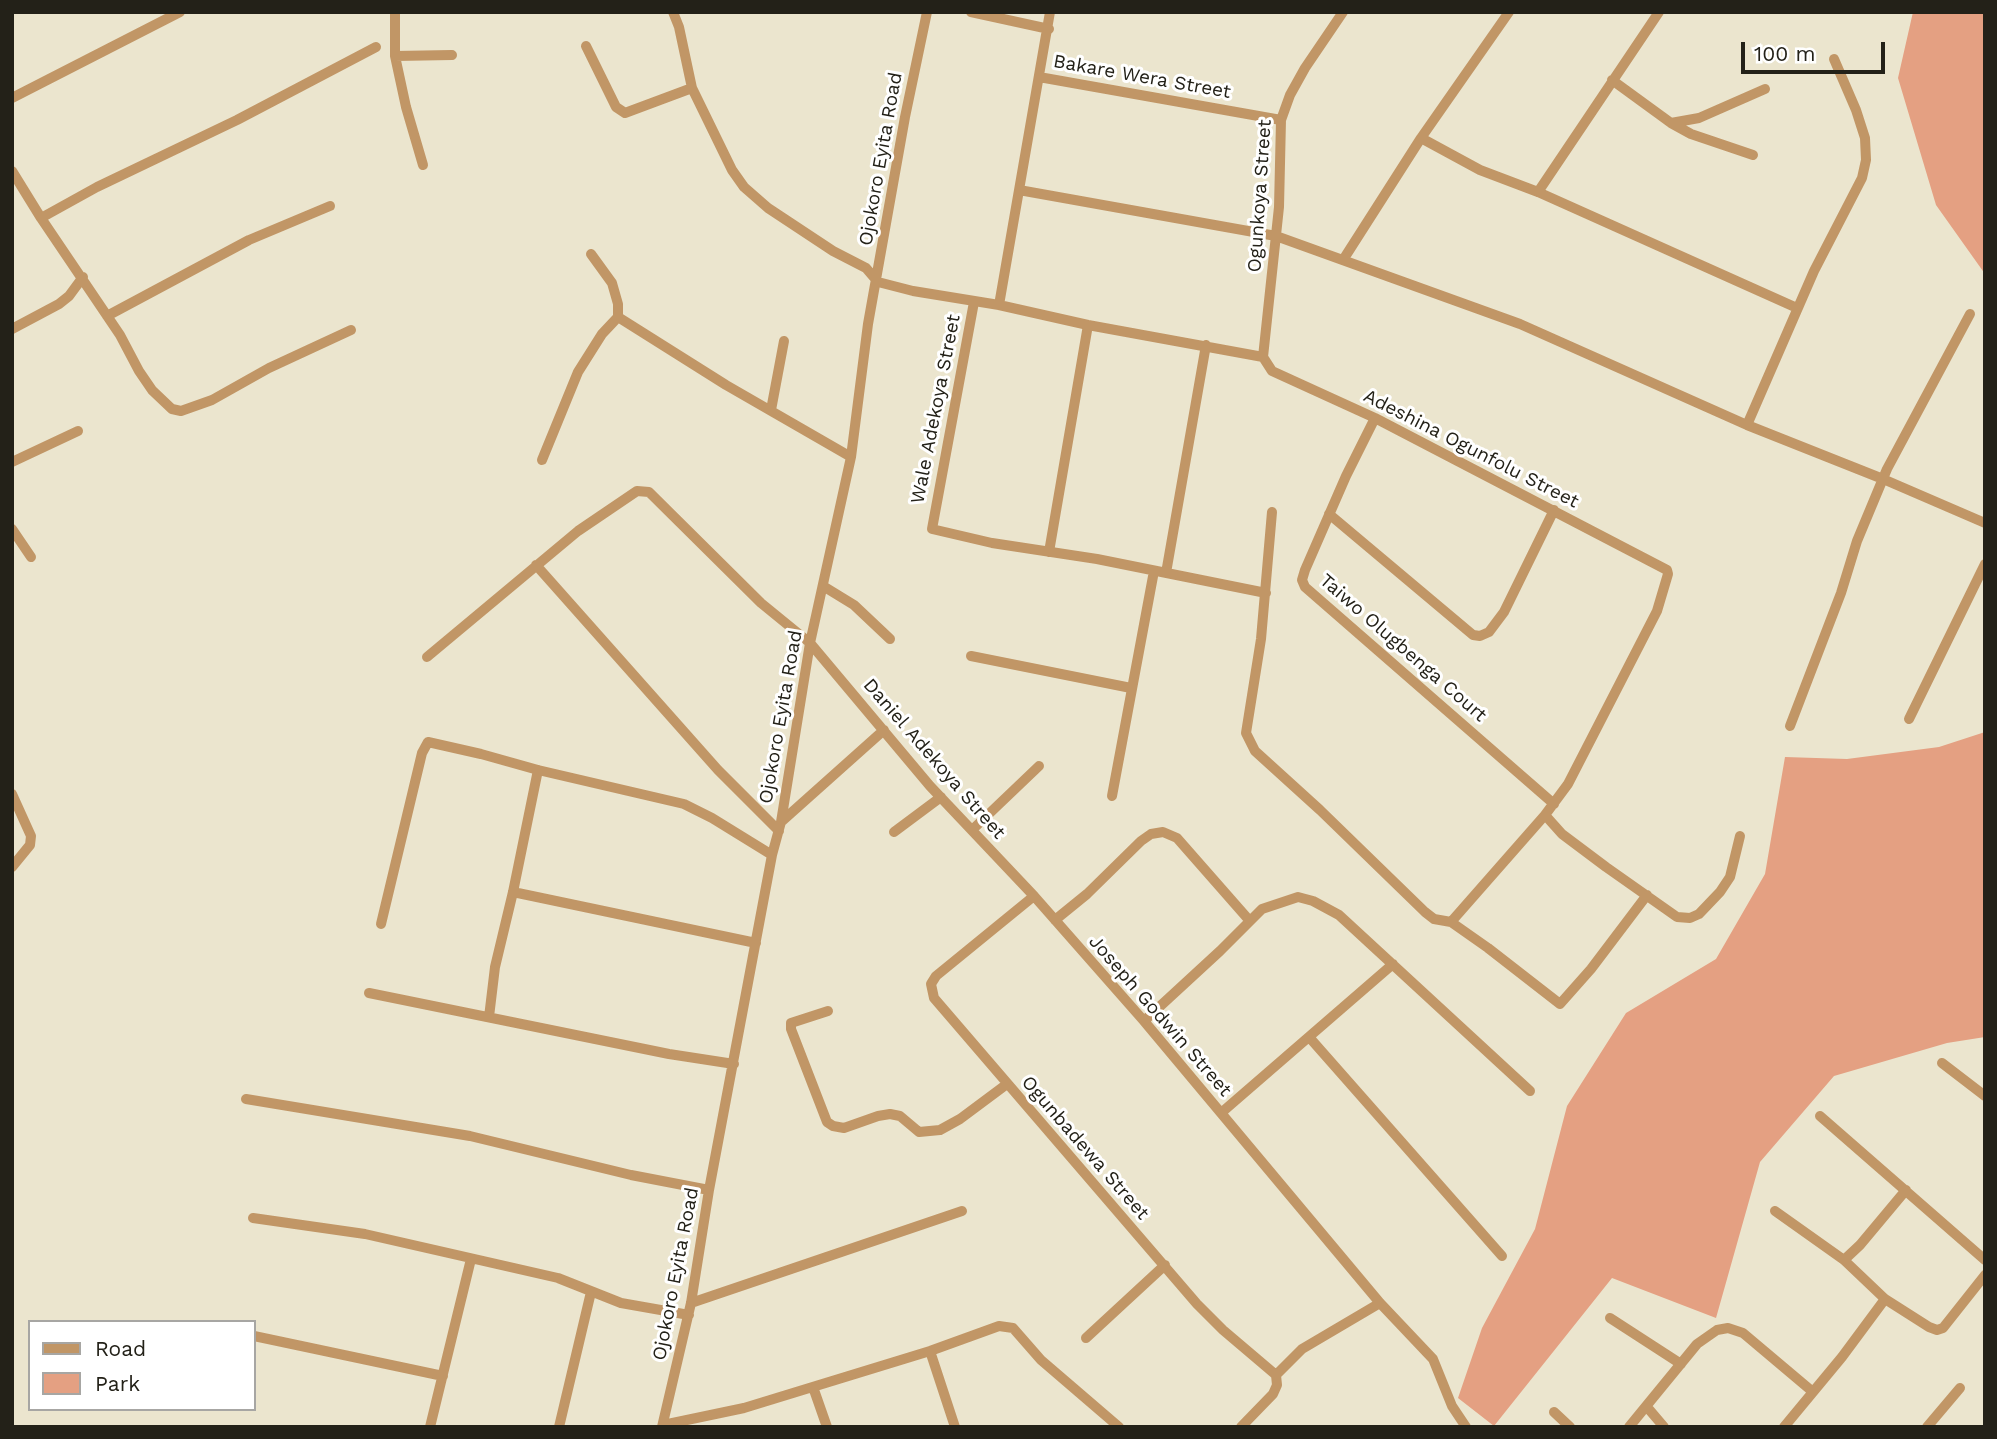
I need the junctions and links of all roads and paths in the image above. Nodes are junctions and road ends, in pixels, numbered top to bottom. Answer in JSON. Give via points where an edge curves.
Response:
{"nodes":[{"id":1,"x":180,"y":12,"type":"edge"},
{"id":2,"x":395,"y":12,"type":"edge"},
{"id":3,"x":673,"y":12,"type":"edge"},
{"id":4,"x":927,"y":12,"type":"edge"},
{"id":5,"x":971,"y":12,"type":"edge"},
{"id":6,"x":1050,"y":12,"type":"edge"},
{"id":7,"x":1343,"y":12,"type":"edge"},
{"id":8,"x":1509,"y":12,"type":"edge"},
{"id":9,"x":1659,"y":12,"type":"edge"},
{"id":10,"x":1049,"y":29,"type":"junction"},
{"id":11,"x":376,"y":47,"type":"dead end"},
{"id":12,"x":586,"y":47,"type":"dead end"},
{"id":13,"x":452,"y":55,"type":"dead end"},
{"id":14,"x":395,"y":56,"type":"junction"},
{"id":15,"x":1834,"y":60,"type":"dead end"},
{"id":16,"x":1039,"y":76,"type":"junction"},
{"id":17,"x":1612,"y":80,"type":"junction"},
{"id":18,"x":692,"y":88,"type":"junction"},
{"id":19,"x":1765,"y":89,"type":"dead end"},
{"id":20,"x":12,"y":97,"type":"edge"},
{"id":21,"x":1281,"y":120,"type":"junction"},
{"id":22,"x":1671,"y":123,"type":"junction"},
{"id":23,"x":1421,"y":138,"type":"junction"},
{"id":24,"x":1753,"y":155,"type":"dead end"},
{"id":25,"x":423,"y":164,"type":"dead end"},
{"id":26,"x":12,"y":172,"type":"edge"},
{"id":27,"x":16,"y":188,"type":"edge"},
{"id":28,"x":1019,"y":190,"type":"junction"},
{"id":29,"x":1538,"y":192,"type":"junction"},
{"id":30,"x":330,"y":206,"type":"dead end"},
{"id":31,"x":41,"y":218,"type":"junction"},
{"id":32,"x":1276,"y":236,"type":"junction"},
{"id":33,"x":591,"y":254,"type":"dead end"},
{"id":34,"x":1343,"y":260,"type":"junction"},
{"id":35,"x":83,"y":276,"type":"junction"},
{"id":36,"x":878,"y":282,"type":"junction"},
{"id":37,"x":974,"y":302,"type":"junction"},
{"id":38,"x":999,"y":306,"type":"junction"},
{"id":39,"x":1797,"y":307,"type":"junction"},
{"id":40,"x":1970,"y":314,"type":"dead end"},
{"id":41,"x":107,"y":316,"type":"junction"},
{"id":42,"x":618,"y":317,"type":"junction"},
{"id":43,"x":1088,"y":325,"type":"junction"},
{"id":44,"x":12,"y":329,"type":"edge"},
{"id":45,"x":351,"y":330,"type":"dead end"},
{"id":46,"x":784,"y":341,"type":"dead end"},
{"id":47,"x":1206,"y":345,"type":"junction"},
{"id":48,"x":1263,"y":357,"type":"junction"},
{"id":49,"x":771,"y":410,"type":"junction"},
{"id":50,"x":1375,"y":418,"type":"junction"},
{"id":51,"x":1747,"y":425,"type":"junction"},
{"id":52,"x":78,"y":431,"type":"dead end"},
{"id":53,"x":851,"y":457,"type":"junction"},
{"id":54,"x":542,"y":460,"type":"dead end"},
{"id":55,"x":12,"y":462,"type":"edge"},
{"id":56,"x":1883,"y":480,"type":"junction"},
{"id":57,"x":1554,"y":510,"type":"junction"},
{"id":58,"x":1272,"y":512,"type":"dead end"},
{"id":59,"x":1329,"y":514,"type":"junction"},
{"id":60,"x":1985,"y":523,"type":"edge"},
{"id":61,"x":12,"y":528,"type":"edge"},
{"id":62,"x":1049,"y":552,"type":"junction"},
{"id":63,"x":31,"y":557,"type":"dead end"},
{"id":64,"x":1985,"y":564,"type":"edge"},
{"id":65,"x":536,"y":565,"type":"junction"},
{"id":66,"x":1154,"y":571,"type":"junction"},
{"id":67,"x":1166,"y":573,"type":"junction"},
{"id":68,"x":823,"y":586,"type":"junction"},
{"id":69,"x":1266,"y":593,"type":"junction"},
{"id":70,"x":890,"y":639,"type":"dead end"},
{"id":71,"x":810,"y":643,"type":"junction"},
{"id":72,"x":971,"y":656,"type":"dead end"},
{"id":73,"x":427,"y":657,"type":"dead end"},
{"id":74,"x":1131,"y":688,"type":"junction"},
{"id":75,"x":1909,"y":719,"type":"dead end"},
{"id":76,"x":1790,"y":726,"type":"dead end"},
{"id":77,"x":884,"y":730,"type":"junction"},
{"id":78,"x":1039,"y":766,"type":"dead end"},
{"id":79,"x":538,"y":770,"type":"junction"},
{"id":80,"x":12,"y":794,"type":"edge"},
{"id":81,"x":1112,"y":796,"type":"dead end"},
{"id":82,"x":941,"y":797,"type":"junction"},
{"id":83,"x":1554,"y":804,"type":"junction"},
{"id":84,"x":1545,"y":816,"type":"junction"},
{"id":85,"x":780,"y":826,"type":"junction"},
{"id":86,"x":972,"y":830,"type":"junction"},
{"id":87,"x":894,"y":832,"type":"dead end"},
{"id":88,"x":1740,"y":836,"type":"dead end"},
{"id":89,"x":772,"y":855,"type":"junction"},
{"id":90,"x":12,"y":867,"type":"edge"},
{"id":91,"x":513,"y":892,"type":"junction"},
{"id":92,"x":1647,"y":895,"type":"junction"},
{"id":93,"x":1034,"y":896,"type":"junction"},
{"id":94,"x":1055,"y":920,"type":"junction"},
{"id":95,"x":1250,"y":920,"type":"junction"},
{"id":96,"x":1451,"y":922,"type":"junction"},
{"id":97,"x":381,"y":924,"type":"dead end"},
{"id":98,"x":756,"y":943,"type":"junction"},
{"id":99,"x":1393,"y":964,"type":"junction"},
{"id":100,"x":369,"y":993,"type":"dead end"},
{"id":101,"x":828,"y":1011,"type":"dead end"},
{"id":102,"x":489,"y":1017,"type":"junction"},
{"id":103,"x":1144,"y":1021,"type":"junction"},
{"id":104,"x":1310,"y":1037,"type":"junction"},
{"id":105,"x":1942,"y":1063,"type":"dead end"},
{"id":106,"x":734,"y":1064,"type":"junction"},
{"id":107,"x":1007,"y":1084,"type":"junction"},
{"id":108,"x":1530,"y":1091,"type":"dead end"},
{"id":109,"x":1985,"y":1096,"type":"edge"},
{"id":110,"x":246,"y":1099,"type":"dead end"},
{"id":111,"x":1221,"y":1113,"type":"junction"},
{"id":112,"x":1820,"y":1116,"type":"dead end"},
{"id":113,"x":709,"y":1190,"type":"junction"},
{"id":114,"x":1906,"y":1190,"type":"junction"},
{"id":115,"x":962,"y":1211,"type":"dead end"},
{"id":116,"x":1775,"y":1211,"type":"dead end"},
{"id":117,"x":253,"y":1218,"type":"dead end"},
{"id":118,"x":1502,"y":1256,"type":"dead end"},
{"id":119,"x":471,"y":1259,"type":"junction"},
{"id":120,"x":1985,"y":1260,"type":"edge"},
{"id":121,"x":1844,"y":1261,"type":"junction"},
{"id":122,"x":1165,"y":1265,"type":"junction"},
{"id":123,"x":1985,"y":1275,"type":"edge"},
{"id":124,"x":591,"y":1292,"type":"junction"},
{"id":125,"x":1885,"y":1299,"type":"junction"},
{"id":126,"x":691,"y":1303,"type":"junction"},
{"id":127,"x":1380,"y":1303,"type":"junction"},
{"id":128,"x":689,"y":1315,"type":"junction"},
{"id":129,"x":1610,"y":1318,"type":"dead end"},
{"id":130,"x":256,"y":1336,"type":"edge"},
{"id":131,"x":1086,"y":1338,"type":"dead end"},
{"id":132,"x":930,"y":1351,"type":"junction"},
{"id":133,"x":1681,"y":1364,"type":"junction"},
{"id":134,"x":1276,"y":1375,"type":"junction"},
{"id":135,"x":443,"y":1376,"type":"junction"},
{"id":136,"x":813,"y":1387,"type":"junction"},
{"id":137,"x":1960,"y":1388,"type":"dead end"},
{"id":138,"x":1813,"y":1392,"type":"junction"},
{"id":139,"x":1647,"y":1407,"type":"junction"},
{"id":140,"x":1554,"y":1412,"type":"dead end"},
{"id":141,"x":1116,"y":1424,"type":"edge"},
{"id":142,"x":662,"y":1426,"type":"edge"},
{"id":143,"x":430,"y":1427,"type":"edge"},
{"id":144,"x":559,"y":1427,"type":"edge"},
{"id":145,"x":827,"y":1427,"type":"edge"},
{"id":146,"x":955,"y":1427,"type":"edge"},
{"id":147,"x":1101,"y":1427,"type":"edge"},
{"id":148,"x":1241,"y":1427,"type":"edge"},
{"id":149,"x":1466,"y":1427,"type":"edge"},
{"id":150,"x":1570,"y":1427,"type":"edge"},
{"id":151,"x":1629,"y":1427,"type":"edge"},
{"id":152,"x":1664,"y":1427,"type":"edge"},
{"id":153,"x":1783,"y":1427,"type":"edge"},
{"id":154,"x":1927,"y":1427,"type":"edge"}],
"edges":[{"from":1,"to":20,"type":"street"},
{"from":2,"to":14,"type":"street"},
{"from":3,"to":18,"type":"street"},
{"from":4,"to":36,"type":"street","name":"Ojokoro Eyita Road"},
{"from":5,"to":10,"type":"street"},
{"from":6,"to":10,"type":"street"},
{"from":7,"to":21,"type":"street","name":"Ogunkoya Street","via":[[1300,77]]},
{"from":8,"to":23,"type":"street"},
{"from":9,"to":17,"type":"street"},
{"from":10,"to":16,"type":"street"},
{"from":11,"to":31,"type":"street"},
{"from":12,"to":18,"type":"street","via":[[616,107],[625,113]]},
{"from":13,"to":14,"type":"street"},
{"from":14,"to":25,"type":"street"},
{"from":15,"to":39,"type":"street","via":[[1865,138],[1866,160],[1862,178]]},
{"from":16,"to":21,"type":"street","name":"Bakare Wera Street"},
{"from":16,"to":28,"type":"street"},
{"from":17,"to":22,"type":"street"},
{"from":17,"to":29,"type":"street"},
{"from":18,"to":36,"type":"street","via":[[744,187],[768,208],[866,268]]},
{"from":19,"to":22,"type":"street","via":[[1699,118]]},
{"from":21,"to":32,"type":"street","name":"Ogunkoya Street"},
{"from":22,"to":24,"type":"street"},
{"from":23,"to":29,"type":"street","via":[[1480,170]]},
{"from":23,"to":34,"type":"street"},
{"from":26,"to":27,"type":"street"},
{"from":27,"to":31,"type":"street"},
{"from":28,"to":32,"type":"street"},
{"from":28,"to":38,"type":"street"},
{"from":29,"to":39,"type":"street"},
{"from":30,"to":41,"type":"street","via":[[249,240]]},
{"from":31,"to":35,"type":"street"},
{"from":32,"to":34,"type":"street"},
{"from":32,"to":48,"type":"street","name":"Ogunkoya Street"},
{"from":33,"to":42,"type":"street","via":[[612,283]]},
{"from":34,"to":51,"type":"street","via":[[1520,324]]},
{"from":35,"to":41,"type":"street"},
{"from":35,"to":44,"type":"street","via":[[60,304]]},
{"from":36,"to":37,"type":"street"},
{"from":36,"to":53,"type":"street","name":"Ojokoro Eyita Road"},
{"from":37,"to":38,"type":"street"},
{"from":37,"to":62,"type":"street","name":"Wale Adekoya Street","via":[[932,529]]},
{"from":38,"to":43,"type":"street"},
{"from":39,"to":51,"type":"street"},
{"from":40,"to":56,"type":"street"},
{"from":41,"to":45,"type":"street","via":[[152,390],[172,409],[181,411]]},
{"from":42,"to":49,"type":"street"},
{"from":42,"to":54,"type":"street","via":[[578,372]]},
{"from":43,"to":47,"type":"street"},
{"from":43,"to":62,"type":"street"},
{"from":46,"to":49,"type":"street"},
{"from":47,"to":48,"type":"street"},
{"from":47,"to":67,"type":"street"},
{"from":48,"to":50,"type":"street","name":"Adeshina Ogunfolu Street","via":[[1272,372]]},
{"from":49,"to":53,"type":"street"},
{"from":50,"to":57,"type":"street","name":"Adeshina Ogunfolu Street"},
{"from":50,"to":59,"type":"street","name":"Taiwo Olugbenga Court"},
{"from":51,"to":56,"type":"street"},
{"from":52,"to":55,"type":"street"},
{"from":53,"to":68,"type":"street","name":"Ojokoro Eyita Road"},
{"from":56,"to":60,"type":"street"},
{"from":56,"to":76,"type":"street"},
{"from":57,"to":59,"type":"street","via":[[1504,612],[1489,632],[1480,636],[1473,635]]},
{"from":57,"to":83,"type":"street","name":"Adeshina Ogunfolu Street","via":[[1667,569],[1668,574],[1657,611]]},
{"from":58,"to":69,"type":"street"},
{"from":59,"to":83,"type":"street","name":"Taiwo Olugbenga Court","via":[[1305,570],[1305,587]]},
{"from":61,"to":63,"type":"street"},
{"from":62,"to":66,"type":"street"},
{"from":64,"to":75,"type":"street"},
{"from":65,"to":71,"type":"street","name":"Daniel Adekoya Street","via":[[625,498],[641,490],[649,492],[761,603]]},
{"from":65,"to":73,"type":"street"},
{"from":65,"to":85,"type":"street","via":[[718,770]]},
{"from":66,"to":67,"type":"street"},
{"from":66,"to":74,"type":"street"},
{"from":67,"to":69,"type":"street"},
{"from":68,"to":70,"type":"street","via":[[853,605]]},
{"from":68,"to":71,"type":"street","name":"Ojokoro Eyita Road"},
{"from":69,"to":96,"type":"street","via":[[1246,733],[1249,742],[1425,912]]},
{"from":71,"to":77,"type":"street","name":"Daniel Adekoya Street"},
{"from":71,"to":85,"type":"street","name":"Ojokoro Eyita Road"},
{"from":72,"to":74,"type":"street"},
{"from":74,"to":81,"type":"street"},
{"from":77,"to":82,"type":"street","name":"Daniel Adekoya Street"},
{"from":77,"to":85,"type":"street"},
{"from":78,"to":86,"type":"street"},
{"from":79,"to":89,"type":"street","via":[[684,804]]},
{"from":79,"to":91,"type":"street"},
{"from":79,"to":97,"type":"street","via":[[426,742]]},
{"from":80,"to":90,"type":"street","via":[[31,836],[30,845]]},
{"from":82,"to":86,"type":"street","name":"Daniel Adekoya Street"},
{"from":82,"to":87,"type":"street"},
{"from":83,"to":84,"type":"street"},
{"from":84,"to":92,"type":"street","via":[[1562,834]]},
{"from":84,"to":96,"type":"street"},
{"from":85,"to":89,"type":"street","name":"Ojokoro Eyita Road"},
{"from":86,"to":93,"type":"street","name":"Daniel Adekoya Street"},
{"from":88,"to":92,"type":"street","via":[[1730,877],[1699,914],[1677,916]]},
{"from":89,"to":98,"type":"street","name":"Ojokoro Eyita Road"},
{"from":91,"to":98,"type":"street"},
{"from":91,"to":102,"type":"street","via":[[495,967]]},
{"from":92,"to":96,"type":"street","via":[[1560,1004]]},
{"from":93,"to":94,"type":"street","name":"Joseph Godwin Street"},
{"from":93,"to":107,"type":"street","name":"Ogunbadewa Street","via":[[931,984],[934,998]]},
{"from":94,"to":95,"type":"street","via":[[1141,841],[1163,832],[1177,838]]},
{"from":94,"to":103,"type":"street","name":"Joseph Godwin Street"},
{"from":95,"to":99,"type":"street","via":[[1262,909],[1290,899],[1313,901],[1339,915]]},
{"from":95,"to":103,"type":"street"},
{"from":98,"to":106,"type":"street","name":"Ojokoro Eyita Road"},
{"from":99,"to":104,"type":"street","name":"Joseph Godwin Street"},
{"from":99,"to":108,"type":"street"},
{"from":100,"to":102,"type":"street"},
{"from":101,"to":107,"type":"street","via":[[791,1023],[823,1113],[833,1126],[844,1128],[890,1114],[900,1116],[919,1132],[940,1130]]},
{"from":102,"to":106,"type":"street"},
{"from":103,"to":111,"type":"street","name":"Joseph Godwin Street"},
{"from":104,"to":111,"type":"street","name":"Joseph Godwin Street"},
{"from":104,"to":118,"type":"street"},
{"from":105,"to":109,"type":"street"},
{"from":106,"to":113,"type":"street","name":"Ojokoro Eyita Road"},
{"from":107,"to":122,"type":"street","name":"Ogunbadewa Street"},
{"from":110,"to":113,"type":"street","via":[[470,1136]]},
{"from":111,"to":127,"type":"street"},
{"from":112,"to":114,"type":"street"},
{"from":113,"to":126,"type":"street","name":"Ojokoro Eyita Road"},
{"from":114,"to":120,"type":"street"},
{"from":114,"to":121,"type":"street"},
{"from":115,"to":126,"type":"street"},
{"from":116,"to":121,"type":"street"},
{"from":117,"to":119,"type":"street","via":[[365,1234]]},
{"from":119,"to":124,"type":"street","via":[[558,1278]]},
{"from":119,"to":135,"type":"street"},
{"from":121,"to":125,"type":"street"},
{"from":122,"to":131,"type":"street"},
{"from":122,"to":134,"type":"street","name":"Ogunbadewa Street","via":[[1223,1330]]},
{"from":123,"to":125,"type":"street","via":[[1937,1330]]},
{"from":124,"to":128,"type":"street","via":[[621,1303]]},
{"from":124,"to":144,"type":"street"},
{"from":125,"to":138,"type":"street"},
{"from":126,"to":128,"type":"street","name":"Ojokoro Eyita Road"},
{"from":127,"to":134,"type":"street","via":[[1302,1349]]},
{"from":127,"to":149,"type":"street","via":[[1433,1359]]},
{"from":128,"to":142,"type":"street","name":"Ojokoro Eyita Road"},
{"from":129,"to":133,"type":"street"},
{"from":130,"to":135,"type":"street"},
{"from":132,"to":136,"type":"street"},
{"from":132,"to":141,"type":"street","via":[[999,1326],[1013,1328],[1041,1360]]},
{"from":132,"to":146,"type":"street"},
{"from":133,"to":138,"type":"street","via":[[1707,1336],[1728,1328],[1743,1333]]},
{"from":133,"to":139,"type":"street"},
{"from":134,"to":148,"type":"street","via":[[1273,1394]]},
{"from":135,"to":143,"type":"street"},
{"from":136,"to":142,"type":"street"},
{"from":136,"to":145,"type":"street"},
{"from":137,"to":154,"type":"street"},
{"from":138,"to":153,"type":"street"},
{"from":139,"to":151,"type":"street"},
{"from":139,"to":152,"type":"street"},
{"from":140,"to":150,"type":"street"},
{"from":141,"to":147,"type":"street"}]}
